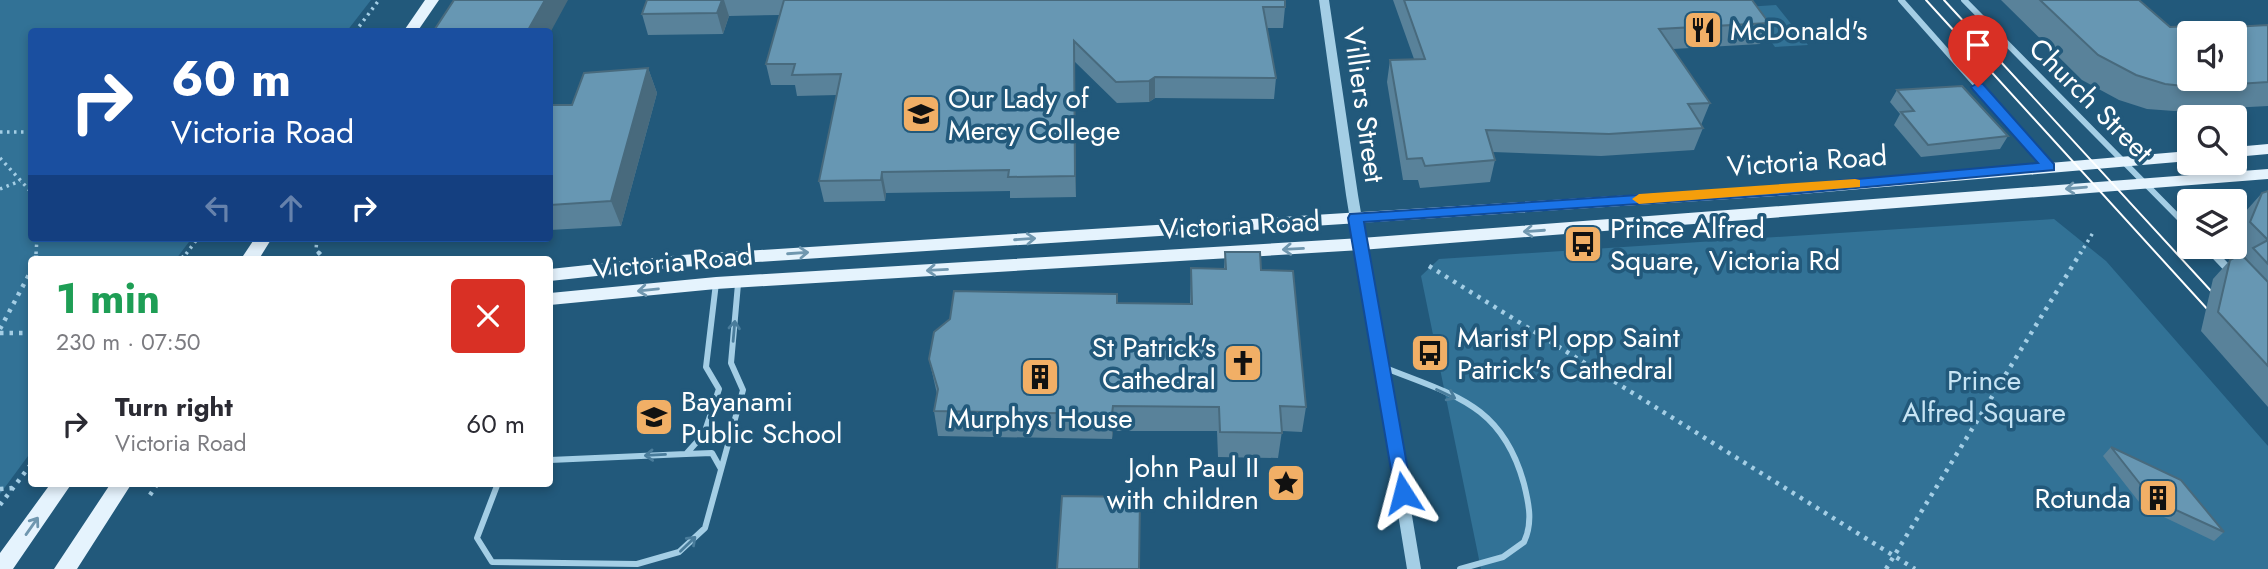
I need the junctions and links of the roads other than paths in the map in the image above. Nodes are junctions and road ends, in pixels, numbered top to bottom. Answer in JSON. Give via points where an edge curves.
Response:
{"nodes":[{"id":1,"x":432,"y":0,"type":"edge"},
{"id":2,"x":1324,"y":0,"type":"edge"},
{"id":3,"x":1901,"y":0,"type":"edge"},
{"id":4,"x":1964,"y":0,"type":"edge"},
{"id":5,"x":413,"y":28,"type":"edge"},
{"id":6,"x":2268,"y":149,"type":"edge"},
{"id":7,"x":2247,"y":151,"type":"edge"},
{"id":8,"x":2177,"y":157,"type":"edge"},
{"id":9,"x":2123,"y":162,"type":"junction"},
{"id":10,"x":2049,"y":167,"type":"junction"},
{"id":11,"x":2268,"y":174,"type":"edge"},
{"id":12,"x":2144,"y":183,"type":"junction"},
{"id":13,"x":2177,"y":216,"type":"edge"},
{"id":14,"x":1356,"y":218,"type":"junction"},
{"id":15,"x":1361,"y":244,"type":"junction"},
{"id":16,"x":2219,"y":259,"type":"edge"},
{"id":17,"x":553,"y":275,"type":"edge"},
{"id":18,"x":738,"y":282,"type":"junction"},
{"id":19,"x":716,"y":283,"type":"junction"},
{"id":20,"x":2242,"y":283,"type":"edge"},
{"id":21,"x":553,"y":299,"type":"edge"},
{"id":22,"x":1383,"y":367,"type":"junction"},
{"id":23,"x":686,"y":454,"type":"junction"},
{"id":24,"x":553,"y":460,"type":"edge"},
{"id":25,"x":721,"y":469,"type":"junction"},
{"id":26,"x":59,"y":487,"type":"edge"},
{"id":27,"x":119,"y":487,"type":"edge"},
{"id":28,"x":496,"y":487,"type":"edge"},
{"id":29,"x":1,"y":569,"type":"edge"},
{"id":30,"x":65,"y":569,"type":"edge"},
{"id":31,"x":1415,"y":569,"type":"edge"},
{"id":32,"x":1460,"y":569,"type":"edge"}],
"edges":[{"from":1,"to":5,"type":"main road"},
{"from":2,"to":14,"type":"street","name":"Villiers Street"},
{"from":3,"to":10,"type":"street"},
{"from":4,"to":9,"type":"street","name":"Church Street"},
{"from":6,"to":7,"type":"main road"},
{"from":8,"to":9,"type":"main road","name":"Victoria Road"},
{"from":9,"to":10,"type":"main road","name":"Victoria Road"},
{"from":9,"to":12,"type":"street","name":"Church Street"},
{"from":10,"to":14,"type":"main road","name":"Victoria Road","via":[[1790,190]]},
{"from":11,"to":12,"type":"main road","name":"Victoria Road"},
{"from":12,"to":13,"type":"street","name":"Church Street"},
{"from":12,"to":15,"type":"main road","name":"Victoria Road","one_way":true},
{"from":14,"to":15,"type":"street","name":"Villiers Street"},
{"from":17,"to":14,"type":"main road","name":"Victoria Road","one_way":true,"via":[[681,261]]},
{"from":15,"to":18,"type":"main road","name":"Victoria Road","one_way":true},
{"from":15,"to":22,"type":"street","name":"Villiers Street"},
{"from":16,"to":20,"type":"street"},
{"from":18,"to":19,"type":"main road","name":"Victoria Road"},
{"from":25,"to":18,"type":"lane","one_way":true,"via":[[743,390],[731,363]]},
{"from":19,"to":21,"type":"main road","name":"Victoria Road","one_way":true},
{"from":19,"to":23,"type":"lane","via":[[706,367],[719,389],[704,434]]},
{"from":22,"to":31,"type":"street","name":"Villiers Street"},
{"from":22,"to":32,"type":"lane","one_way":true,"via":[[1476,409],[1491,419],[1513,448],[1529,513],[1526,540],[1494,560]]},
{"from":23,"to":24,"type":"lane","one_way":true},
{"from":23,"to":25,"type":"lane","via":[[712,453]]},
{"from":28,"to":25,"type":"lane","one_way":true,"via":[[477,538],[492,562],[637,564],[680,552],[705,528]]},
{"from":29,"to":26,"type":"main road","one_way":true},
{"from":27,"to":30,"type":"main road"}]}
